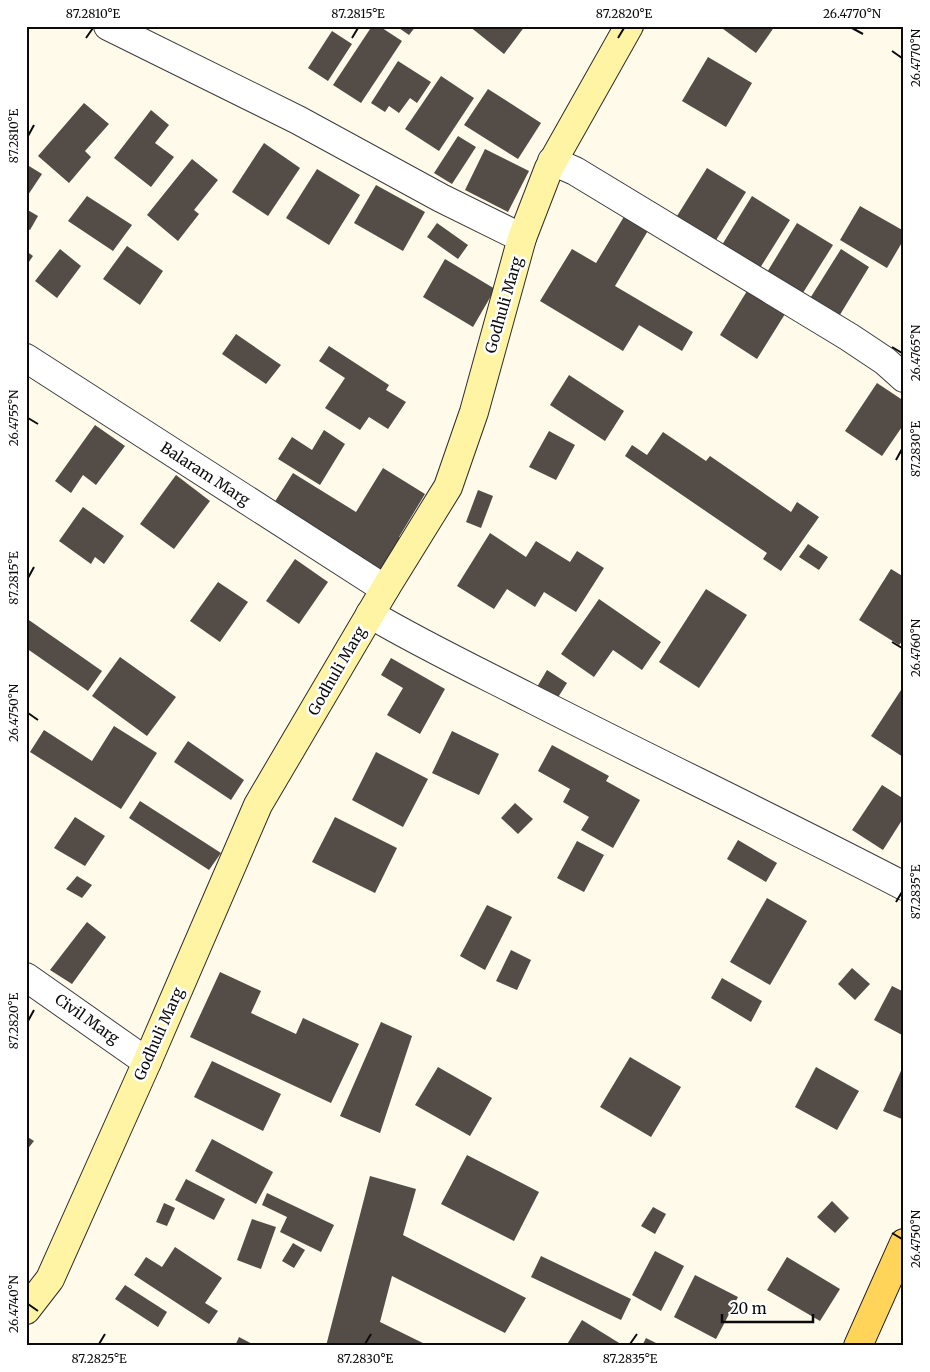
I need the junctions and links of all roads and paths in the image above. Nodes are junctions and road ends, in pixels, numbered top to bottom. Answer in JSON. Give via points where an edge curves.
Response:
{"nodes":[{"id":1,"x":108,"y":26,"type":"edge"},
{"id":2,"x":629,"y":26,"type":"edge"},
{"id":3,"x":552,"y":162,"type":"junction"},
{"id":4,"x":522,"y":238,"type":"junction"},
{"id":5,"x":26,"y":358,"type":"edge"},
{"id":6,"x":904,"y":378,"type":"edge"},
{"id":7,"x":385,"y":589,"type":"junction"},
{"id":8,"x":370,"y":614,"type":"junction"},
{"id":9,"x":904,"y":886,"type":"edge"},
{"id":10,"x":26,"y":977,"type":"edge"},
{"id":11,"x":147,"y":1062,"type":"junction"},
{"id":12,"x":904,"y":1243,"type":"edge"},
{"id":13,"x":904,"y":1283,"type":"edge"},
{"id":14,"x":26,"y":1310,"type":"edge"},
{"id":15,"x":858,"y":1346,"type":"edge"},
{"id":16,"x":878,"y":1346,"type":"edge"}],
"edges":[{"from":1,"to":4,"type":"street","via":[[298,120]]},
{"from":2,"to":3,"type":"main road","name":"Godhuli Marg"},
{"from":3,"to":4,"type":"main road","name":"Godhuli Marg"},
{"from":3,"to":6,"type":"street","via":[[575,171],[840,332],[885,361]]},
{"from":4,"to":7,"type":"main road","name":"Godhuli Marg","via":[[474,412],[448,488]]},
{"from":5,"to":7,"type":"street","name":"Balaram Marg"},
{"from":7,"to":8,"type":"main road","name":"Godhuli Marg"},
{"from":8,"to":9,"type":"street"},
{"from":8,"to":11,"type":"main road","name":"Godhuli Marg","via":[[258,805]]},
{"from":10,"to":11,"type":"street","name":"Civil Marg"},
{"from":11,"to":14,"type":"main road","name":"Godhuli Marg","via":[[50,1278]]},
{"from":12,"to":15,"type":"main road"},
{"from":13,"to":16,"type":"main road"}]}
